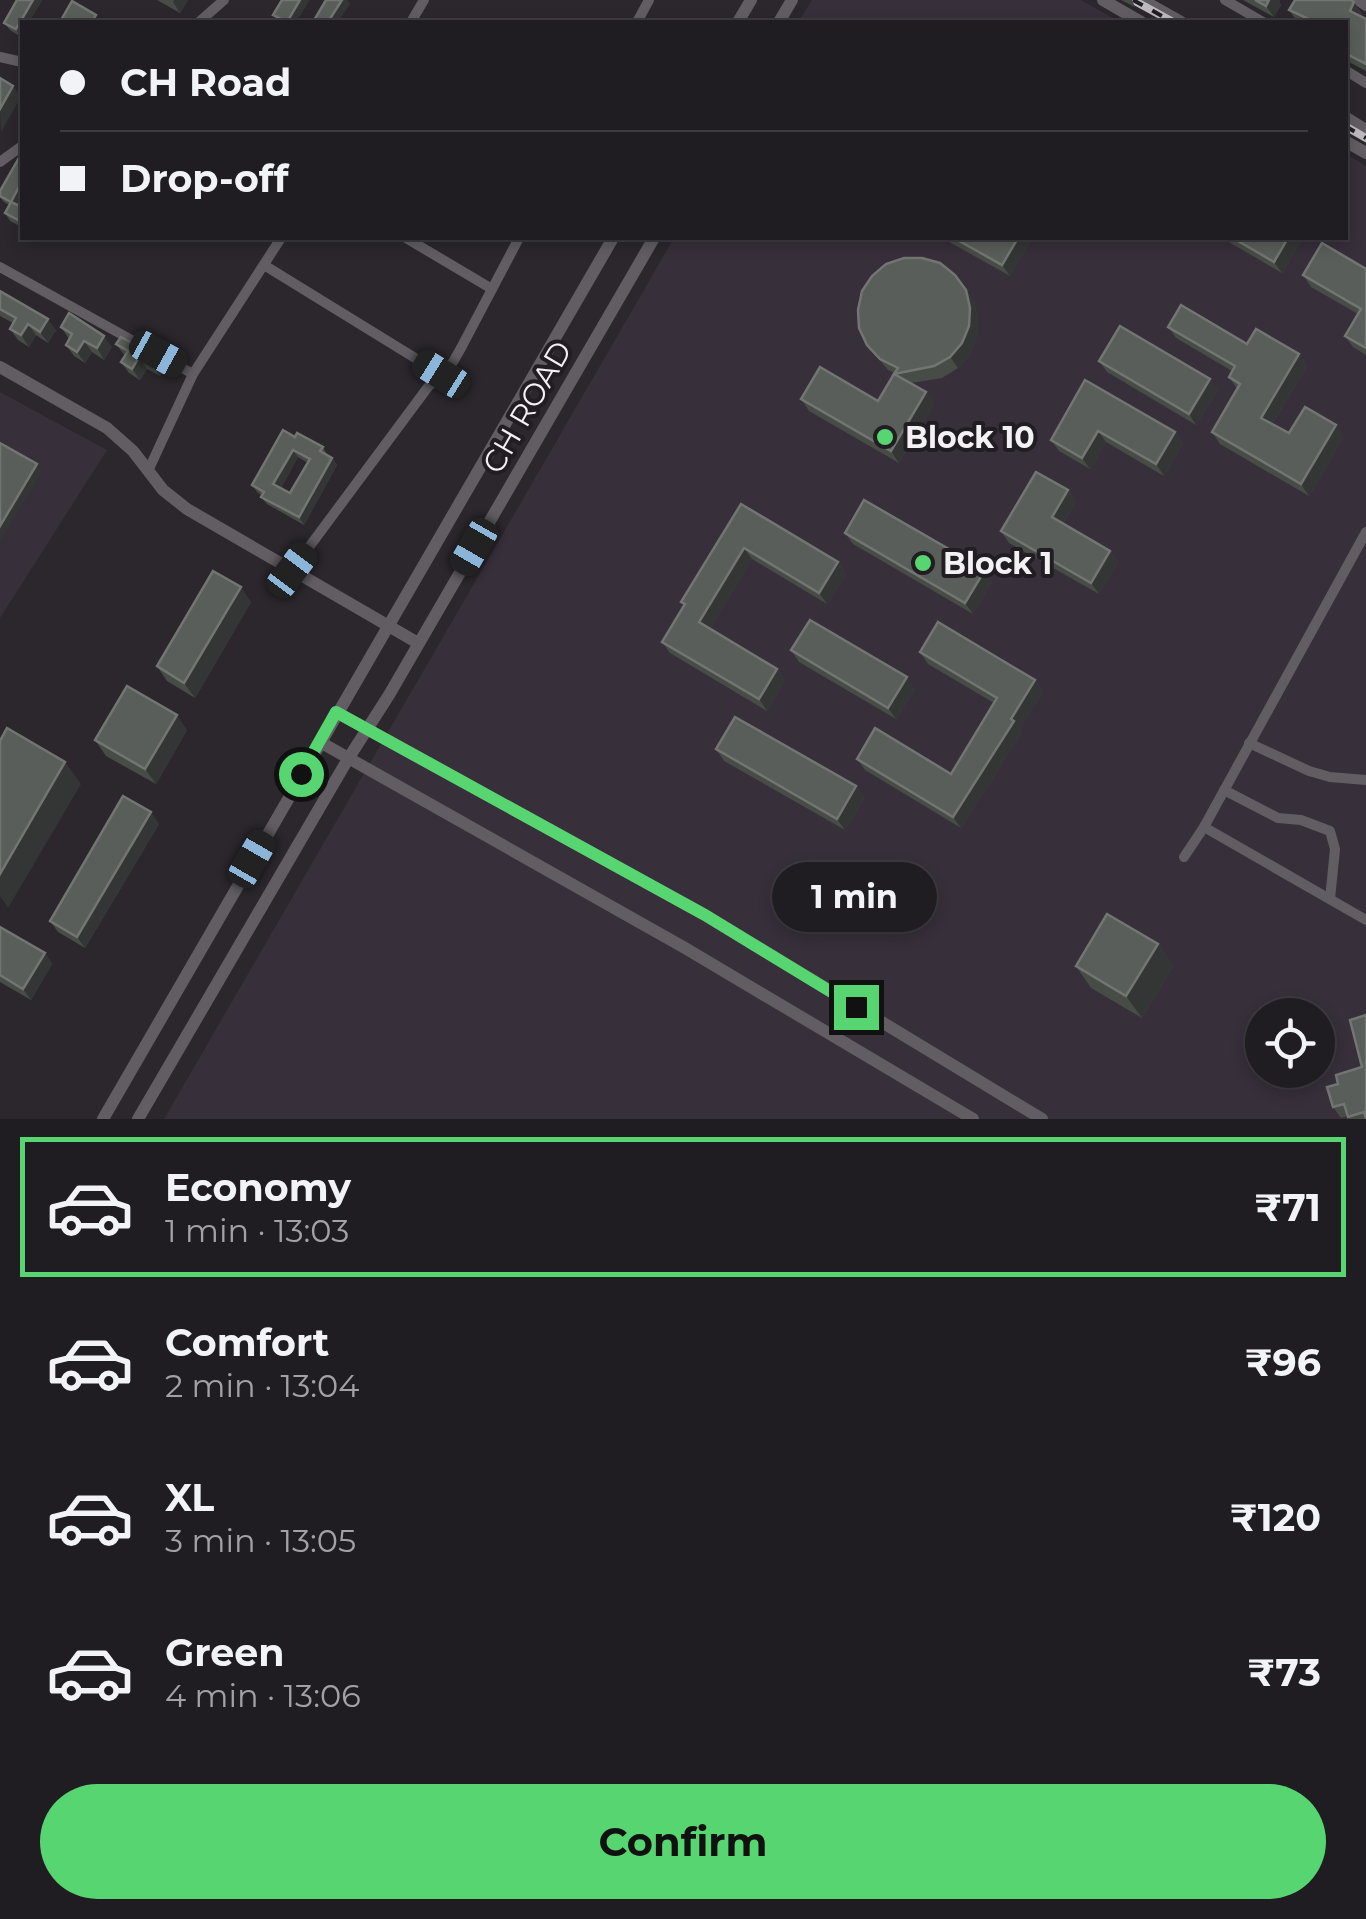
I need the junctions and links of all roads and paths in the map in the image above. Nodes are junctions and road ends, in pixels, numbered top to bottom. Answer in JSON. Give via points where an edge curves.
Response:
{"nodes":[{"id":1,"x":224,"y":0,"type":"edge"},
{"id":2,"x":1102,"y":0,"type":"edge"},
{"id":3,"x":1142,"y":0,"type":"edge"},
{"id":4,"x":1357,"y":0,"type":"edge"},
{"id":5,"x":1230,"y":1,"type":"edge"},
{"id":6,"x":1366,"y":6,"type":"edge"},
{"id":7,"x":201,"y":20,"type":"edge"},
{"id":8,"x":1137,"y":20,"type":"edge"},
{"id":9,"x":1177,"y":20,"type":"edge"},
{"id":10,"x":1260,"y":20,"type":"edge"},
{"id":11,"x":280,"y":240,"type":"edge"},
{"id":12,"x":409,"y":240,"type":"edge"},
{"id":13,"x":518,"y":240,"type":"edge"},
{"id":14,"x":612,"y":240,"type":"edge"},
{"id":15,"x":653,"y":240,"type":"edge"},
{"id":16,"x":264,"y":265,"type":"junction"},
{"id":17,"x":0,"y":267,"type":"edge"},
{"id":18,"x":492,"y":289,"type":"junction"},
{"id":19,"x":0,"y":367,"type":"edge"},
{"id":20,"x":193,"y":374,"type":"junction"},
{"id":21,"x":441,"y":374,"type":"junction"},
{"id":22,"x":148,"y":471,"type":"junction"},
{"id":23,"x":1366,"y":532,"type":"edge"},
{"id":24,"x":292,"y":570,"type":"junction"},
{"id":25,"x":388,"y":625,"type":"junction"},
{"id":26,"x":418,"y":643,"type":"junction"},
{"id":27,"x":336,"y":712,"type":"junction"},
{"id":28,"x":368,"y":730,"type":"junction"},
{"id":29,"x":320,"y":742,"type":"junction"},
{"id":30,"x":1249,"y":742,"type":"junction"},
{"id":31,"x":348,"y":759,"type":"junction"},
{"id":32,"x":1366,"y":780,"type":"edge"},
{"id":33,"x":1224,"y":790,"type":"junction"},
{"id":34,"x":1204,"y":827,"type":"junction"},
{"id":35,"x":1184,"y":857,"type":"dead end"},
{"id":36,"x":1330,"y":899,"type":"junction"},
{"id":37,"x":1366,"y":920,"type":"edge"},
{"id":38,"x":102,"y":1119,"type":"edge"},
{"id":39,"x":138,"y":1119,"type":"edge"},
{"id":40,"x":973,"y":1119,"type":"edge"},
{"id":41,"x":1042,"y":1119,"type":"edge"}],
"edges":[{"from":1,"to":7,"type":"street"},
{"from":2,"to":8,"type":"street"},
{"from":3,"to":9,"type":"street"},
{"from":4,"to":6,"type":"street"},
{"from":5,"to":10,"type":"street"},
{"from":11,"to":16,"type":"street"},
{"from":12,"to":18,"type":"street"},
{"from":13,"to":18,"type":"street"},
{"from":14,"to":25,"type":"street","name":"CH ROAD"},
{"from":15,"to":26,"type":"street","name":"CH ROAD"},
{"from":16,"to":20,"type":"street"},
{"from":16,"to":21,"type":"street"},
{"from":17,"to":20,"type":"street"},
{"from":18,"to":21,"type":"street"},
{"from":19,"to":22,"type":"street","via":[[108,428]]},
{"from":20,"to":22,"type":"street"},
{"from":21,"to":24,"type":"street"},
{"from":22,"to":24,"type":"street","via":[[188,509]]},
{"from":23,"to":30,"type":"street"},
{"from":24,"to":25,"type":"street"},
{"from":25,"to":26,"type":"street"},
{"from":25,"to":27,"type":"street","name":"CH ROAD"},
{"from":26,"to":28,"type":"street","name":"CH ROAD"},
{"from":27,"to":28,"type":"street"},
{"from":27,"to":29,"type":"street","name":"CH ROAD"},
{"from":28,"to":31,"type":"street","name":"CH ROAD"},
{"from":28,"to":41,"type":"street","via":[[705,915]]},
{"from":29,"to":31,"type":"street"},
{"from":29,"to":38,"type":"street","name":"CH ROAD"},
{"from":30,"to":32,"type":"street","via":[[1308,772]]},
{"from":30,"to":33,"type":"street"},
{"from":31,"to":39,"type":"street","name":"CH ROAD"},
{"from":31,"to":40,"type":"street"},
{"from":33,"to":34,"type":"street"},
{"from":33,"to":36,"type":"street","via":[[1272,816],[1330,832],[1336,849]]},
{"from":34,"to":35,"type":"street"},
{"from":34,"to":36,"type":"street"},
{"from":36,"to":37,"type":"street"}]}
